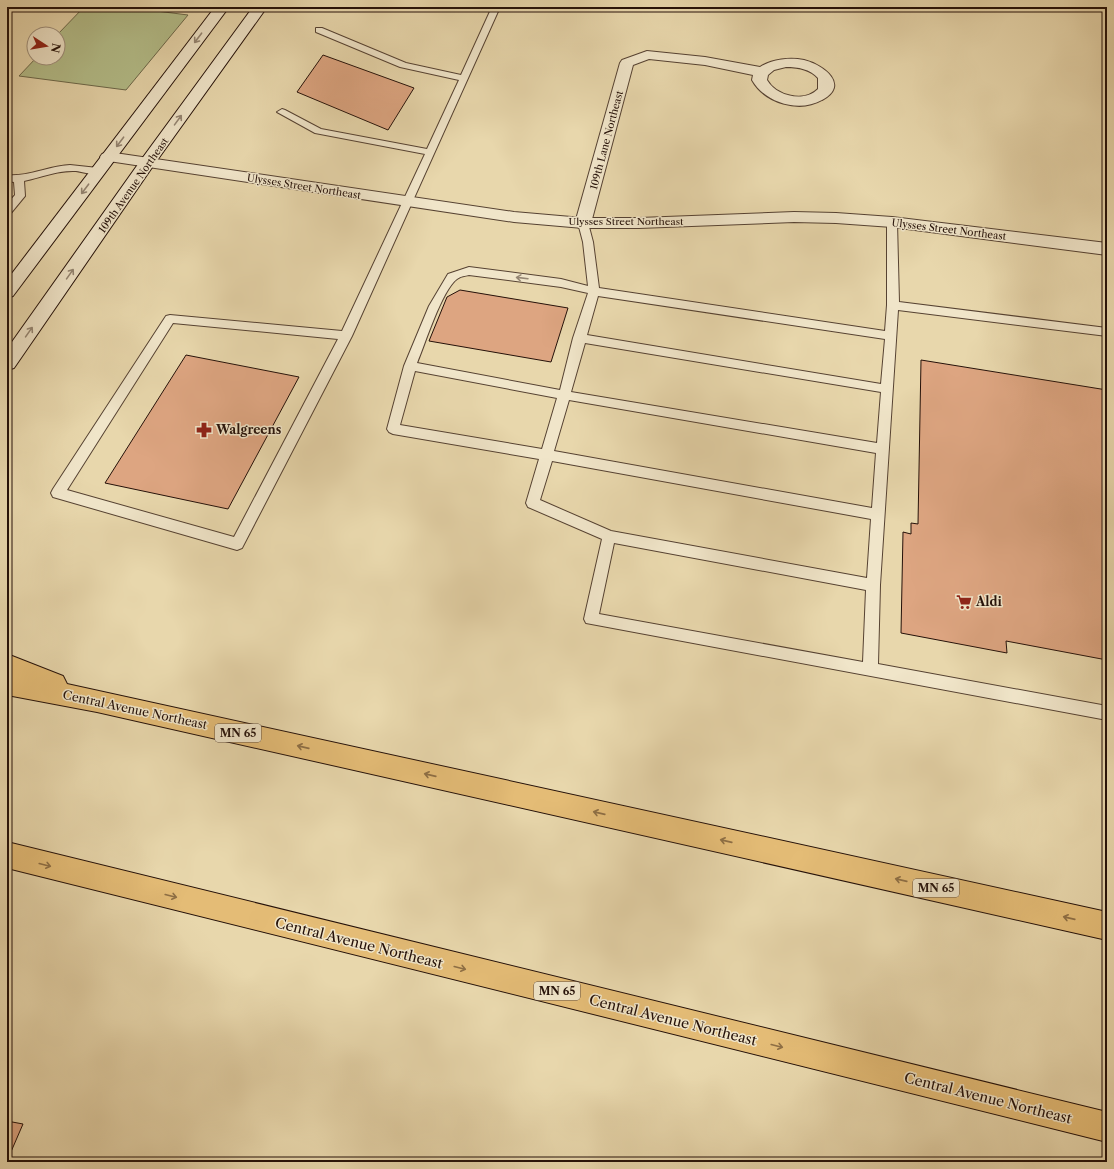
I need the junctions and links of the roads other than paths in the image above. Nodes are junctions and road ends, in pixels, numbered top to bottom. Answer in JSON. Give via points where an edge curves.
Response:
{"nodes":[{"id":1,"x":222,"y":7,"type":"edge"},
{"id":2,"x":260,"y":7,"type":"edge"},
{"id":3,"x":492,"y":8,"type":"edge"},
{"id":4,"x":319,"y":30,"type":"dead end"},
{"id":5,"x":762,"y":72,"type":"dead end"},
{"id":6,"x":464,"y":78,"type":"junction"},
{"id":7,"x":282,"y":112,"type":"dead end"},
{"id":8,"x":430,"y":152,"type":"junction"},
{"id":9,"x":108,"y":157,"type":"junction"},
{"id":10,"x":147,"y":163,"type":"junction"},
{"id":11,"x":98,"y":171,"type":"junction"},
{"id":12,"x":7,"y":178,"type":"edge"},
{"id":13,"x":19,"y":180,"type":"junction"},
{"id":14,"x":407,"y":202,"type":"junction"},
{"id":15,"x":7,"y":212,"type":"edge"},
{"id":16,"x":892,"y":222,"type":"junction"},
{"id":17,"x":583,"y":223,"type":"junction"},
{"id":18,"x":1106,"y":250,"type":"edge"},
{"id":19,"x":594,"y":291,"type":"junction"},
{"id":20,"x":7,"y":292,"type":"edge"},
{"id":21,"x":892,"y":305,"type":"junction"},
{"id":22,"x":1107,"y":332,"type":"edge"},
{"id":23,"x":346,"y":336,"type":"junction"},
{"id":24,"x":890,"y":336,"type":"junction"},
{"id":25,"x":579,"y":338,"type":"junction"},
{"id":26,"x":7,"y":364,"type":"edge"},
{"id":27,"x":410,"y":366,"type":"junction"},
{"id":28,"x":888,"y":389,"type":"junction"},
{"id":29,"x":564,"y":395,"type":"junction"},
{"id":30,"x":883,"y":449,"type":"junction"},
{"id":31,"x":548,"y":455,"type":"junction"},
{"id":32,"x":878,"y":515,"type":"junction"},
{"id":33,"x":609,"y":536,"type":"junction"},
{"id":34,"x":873,"y":585,"type":"junction"},
{"id":35,"x":7,"y":664,"type":"edge"},
{"id":36,"x":870,"y":670,"type":"junction"},
{"id":37,"x":7,"y":684,"type":"edge"},
{"id":38,"x":97,"y":701,"type":"junction"},
{"id":39,"x":1107,"y":713,"type":"edge"},
{"id":40,"x":7,"y":855,"type":"edge"},
{"id":41,"x":1107,"y":926,"type":"edge"},
{"id":42,"x":1107,"y":1127,"type":"edge"}],
"edges":[{"from":1,"to":9,"type":"street","one_way":true},
{"from":10,"to":2,"type":"street","name":"109th Avenue Northeast","one_way":true},
{"from":3,"to":6,"type":"lane"},
{"from":4,"to":6,"type":"lane","via":[[402,65]]},
{"from":5,"to":17,"type":"street","name":"109th Lane Northeast","via":[[704,61],[647,55],[627,63]]},
{"from":6,"to":8,"type":"lane"},
{"from":7,"to":8,"type":"lane","via":[[318,131]]},
{"from":8,"to":14,"type":"lane"},
{"from":9,"to":10,"type":"street","name":"Ulysses Street Northeast"},
{"from":9,"to":11,"type":"street"},
{"from":10,"to":14,"type":"street","name":"Ulysses Street Northeast"},
{"from":26,"to":10,"type":"street","name":"109th Avenue Northeast","one_way":true},
{"from":11,"to":13,"type":"lane","via":[[59,169]]},
{"from":11,"to":20,"type":"street","one_way":true},
{"from":12,"to":13,"type":"lane"},
{"from":13,"to":15,"type":"lane","via":[[20,196]]},
{"from":14,"to":17,"type":"street","name":"Ulysses Street Northeast","via":[[514,217]]},
{"from":14,"to":23,"type":"lane"},
{"from":16,"to":17,"type":"street","name":"Ulysses Street Northeast","via":[[794,217]]},
{"from":16,"to":18,"type":"street","name":"Ulysses Street Northeast"},
{"from":16,"to":21,"type":"lane"},
{"from":17,"to":19,"type":"lane"},
{"from":19,"to":24,"type":"lane"},
{"from":19,"to":25,"type":"lane"},
{"from":19,"to":27,"type":"lane","one_way":true,"via":[[561,283],[469,271],[457,274],[451,278],[437,302]]},
{"from":21,"to":22,"type":"lane"},
{"from":21,"to":24,"type":"lane"},
{"from":23,"to":23,"type":"lane","via":[[170,318],[58,493],[237,544]]},
{"from":24,"to":28,"type":"lane"},
{"from":25,"to":28,"type":"lane"},
{"from":25,"to":29,"type":"lane"},
{"from":27,"to":29,"type":"lane"},
{"from":27,"to":31,"type":"lane","via":[[392,429]]},
{"from":28,"to":30,"type":"lane"},
{"from":29,"to":30,"type":"lane"},
{"from":29,"to":31,"type":"lane"},
{"from":30,"to":32,"type":"lane"},
{"from":31,"to":32,"type":"lane"},
{"from":31,"to":33,"type":"lane","via":[[533,503]]},
{"from":32,"to":34,"type":"lane"},
{"from":33,"to":34,"type":"lane"},
{"from":33,"to":36,"type":"lane","via":[[591,619]]},
{"from":34,"to":36,"type":"lane"},
{"from":35,"to":38,"type":"highway"},
{"from":36,"to":39,"type":"lane"},
{"from":37,"to":38,"type":"highway","name":"Central Avenue Northeast","number":"MN 65"},
{"from":41,"to":38,"type":"highway","name":"Central Avenue Northeast","number":"MN 65","one_way":true},
{"from":40,"to":42,"type":"highway","name":"Central Avenue Northeast","number":"MN 65","one_way":true}]}
